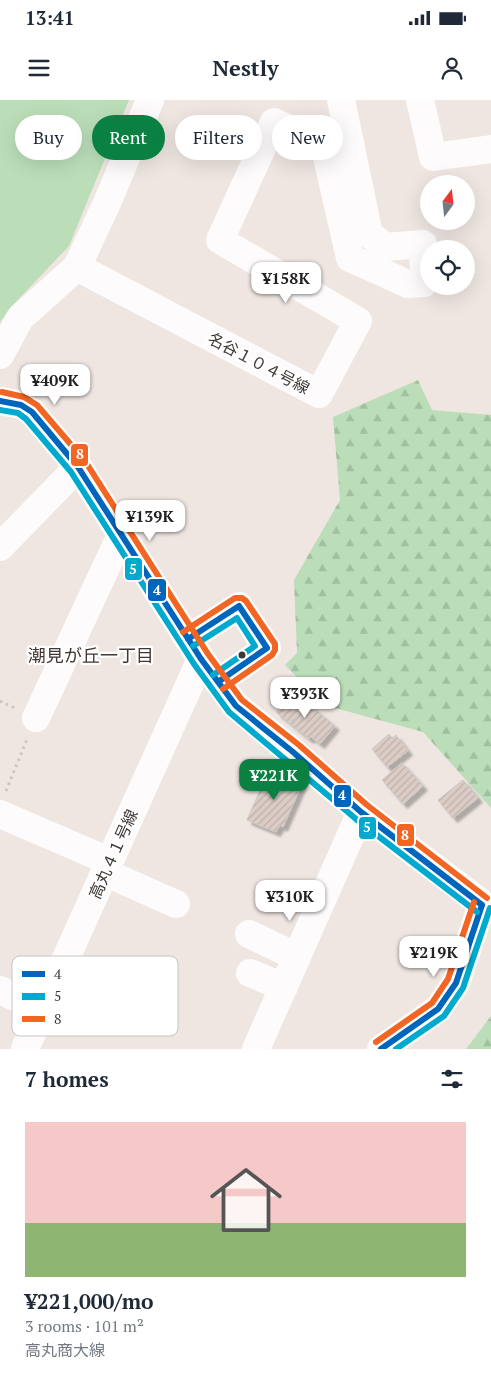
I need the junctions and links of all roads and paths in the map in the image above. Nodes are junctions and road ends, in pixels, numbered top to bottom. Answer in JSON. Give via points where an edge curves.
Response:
{"nodes":[{"id":1,"x":150,"y":100,"type":"edge"},
{"id":2,"x":341,"y":100,"type":"edge"},
{"id":3,"x":420,"y":100,"type":"edge"},
{"id":4,"x":491,"y":149,"type":"edge"},
{"id":5,"x":77,"y":267,"type":"junction"},
{"id":6,"x":0,"y":355,"type":"edge"},
{"id":7,"x":0,"y":402,"type":"edge"},
{"id":8,"x":78,"y":467,"type":"junction"},
{"id":9,"x":121,"y":536,"type":"junction"},
{"id":10,"x":0,"y":547,"type":"edge"},
{"id":11,"x":194,"y":649,"type":"junction"},
{"id":12,"x":218,"y":682,"type":"junction"},
{"id":13,"x":36,"y":718,"type":"joint"},
{"id":14,"x":2,"y":805,"type":"edge"},
{"id":15,"x":362,"y":812,"type":"junction"},
{"id":16,"x":107,"y":867,"type":"junction"},
{"id":17,"x":176,"y":904,"type":"dead end"},
{"id":18,"x":487,"y":908,"type":"edge"},
{"id":19,"x":249,"y":934,"type":"dead end"},
{"id":20,"x":67,"y":956,"type":"edge"},
{"id":21,"x":297,"y":957,"type":"junction"},
{"id":22,"x":250,"y":973,"type":"dead end"},
{"id":23,"x":284,"y":987,"type":"junction"},
{"id":24,"x":0,"y":990,"type":"edge"},
{"id":25,"x":12,"y":996,"type":"edge"},
{"id":26,"x":31,"y":1036,"type":"edge"},
{"id":27,"x":25,"y":1049,"type":"edge"},
{"id":28,"x":256,"y":1049,"type":"edge"},
{"id":29,"x":380,"y":1049,"type":"edge"}],
"edges":[{"from":1,"to":5,"type":"street"},
{"from":2,"to":5,"type":"street","name":"名谷１０４号線","via":[[369,234],[385,247],[423,244],[424,283],[408,284],[350,258],[324,144],[274,122],[220,240],[358,322],[319,394]]},
{"from":3,"to":4,"type":"street","via":[[433,157]]},
{"from":5,"to":6,"type":"street","via":[[20,318]]},
{"from":7,"to":8,"type":"street","via":[[21,404],[32,412]]},
{"from":8,"to":9,"type":"street"},
{"from":8,"to":10,"type":"street"},
{"from":9,"to":11,"type":"street"},
{"from":9,"to":13,"type":"street"},
{"from":11,"to":12,"type":"street"},
{"from":11,"to":12,"type":"street","via":[[238,606],[267,648]]},
{"from":11,"to":16,"type":"street","name":"高丸４１号線"},
{"from":12,"to":15,"type":"street","via":[[236,706]]},
{"from":13,"to":14,"type":"path"},
{"from":14,"to":16,"type":"street"},
{"from":15,"to":18,"type":"street"},
{"from":15,"to":21,"type":"street"},
{"from":16,"to":17,"type":"street"},
{"from":16,"to":20,"type":"street","name":"高丸４１号線"},
{"from":18,"to":29,"type":"street","via":[[456,983],[438,1009]]},
{"from":19,"to":21,"type":"street"},
{"from":21,"to":23,"type":"street"},
{"from":22,"to":23,"type":"street"},
{"from":23,"to":28,"type":"street"},
{"from":24,"to":25,"type":"street"},
{"from":26,"to":27,"type":"street","name":"高丸４１号線"}]}
